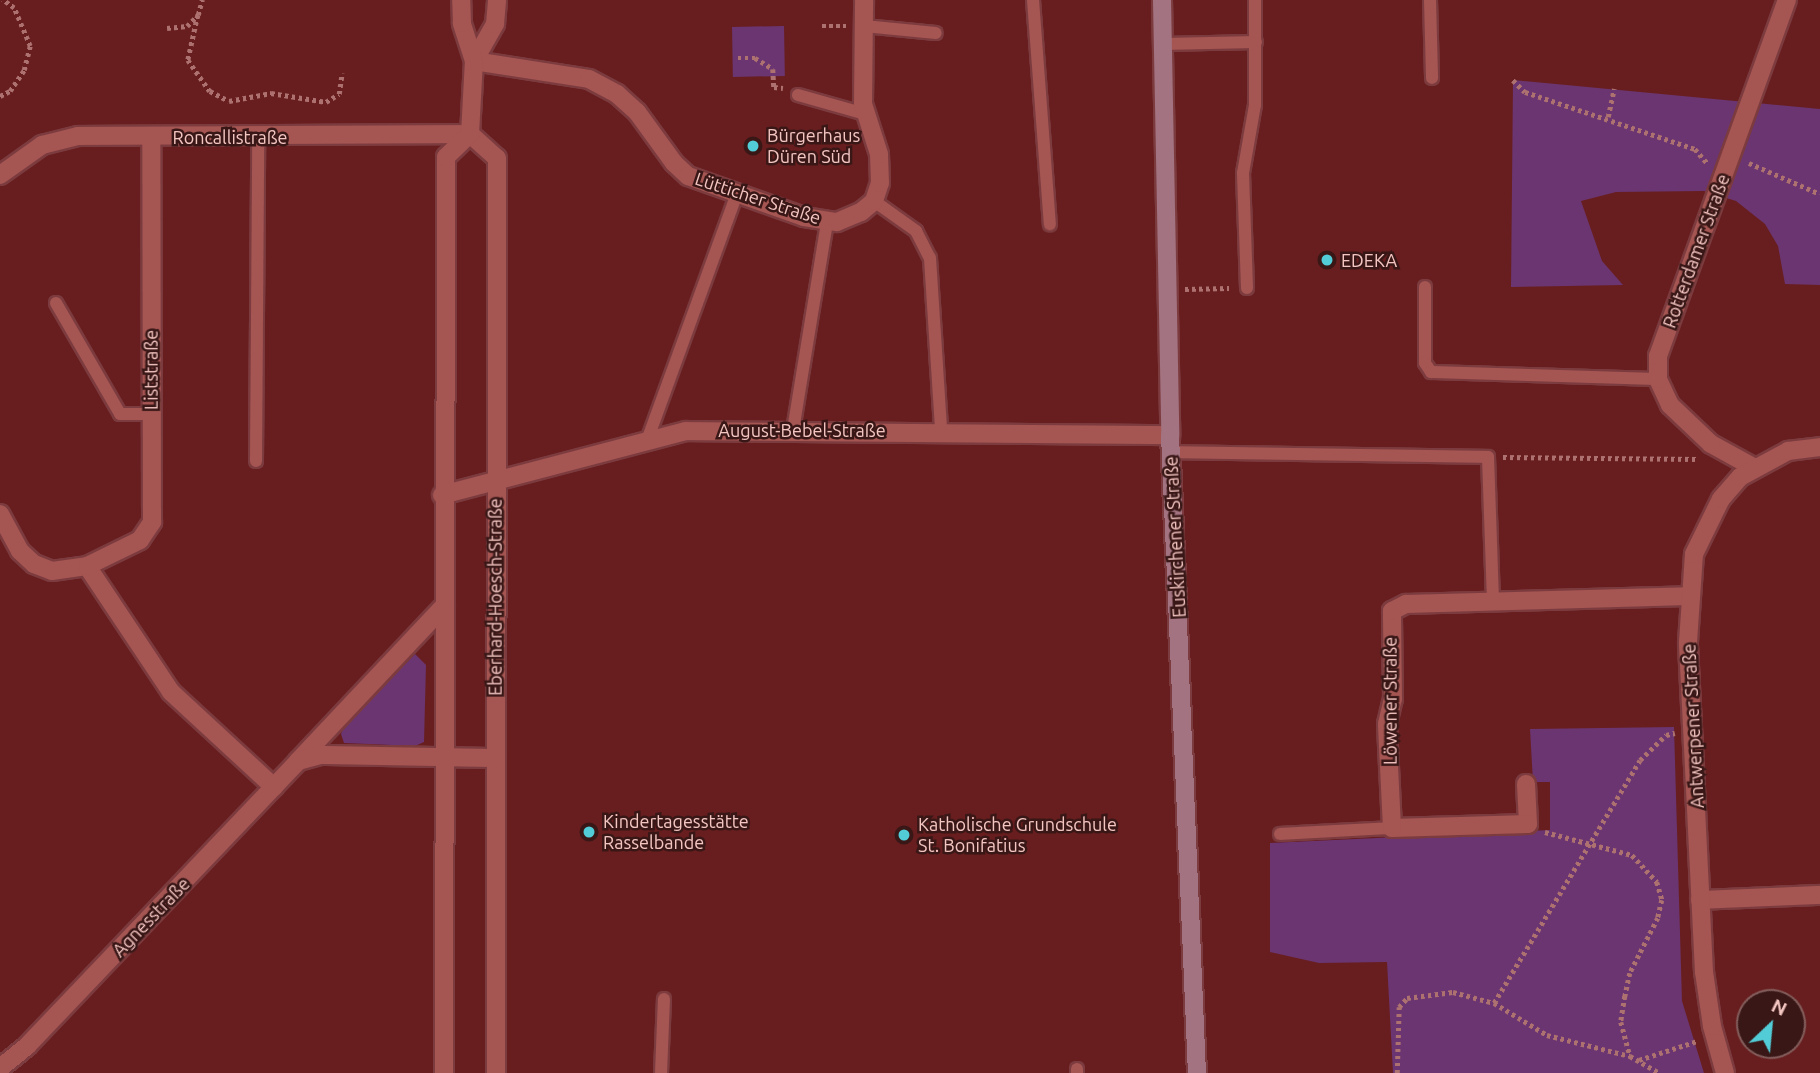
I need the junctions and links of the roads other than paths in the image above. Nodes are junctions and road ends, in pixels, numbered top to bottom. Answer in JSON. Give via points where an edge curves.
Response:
{"nodes":[{"id":1,"x":461,"y":0,"type":"edge"},
{"id":2,"x":497,"y":0,"type":"edge"},
{"id":3,"x":864,"y":0,"type":"edge"},
{"id":4,"x":1033,"y":0,"type":"edge"},
{"id":5,"x":1162,"y":0,"type":"edge"},
{"id":6,"x":1255,"y":0,"type":"edge"},
{"id":7,"x":1430,"y":0,"type":"edge"},
{"id":8,"x":1787,"y":0,"type":"edge"},
{"id":9,"x":864,"y":26,"type":"junction"},
{"id":10,"x":936,"y":33,"type":"dead end"},
{"id":11,"x":1255,"y":42,"type":"junction"},
{"id":12,"x":1163,"y":44,"type":"junction"},
{"id":13,"x":474,"y":61,"type":"junction"},
{"id":14,"x":1432,"y":78,"type":"dead end"},
{"id":15,"x":798,"y":95,"type":"road end"},
{"id":16,"x":867,"y":123,"type":"junction"},
{"id":17,"x":470,"y":134,"type":"junction"},
{"id":18,"x":151,"y":137,"type":"junction"},
{"id":19,"x":258,"y":138,"type":"junction"},
{"id":20,"x":0,"y":175,"type":"edge"},
{"id":21,"x":737,"y":194,"type":"junction"},
{"id":22,"x":874,"y":201,"type":"junction"},
{"id":23,"x":827,"y":222,"type":"junction"},
{"id":24,"x":1049,"y":224,"type":"dead end"},
{"id":25,"x":1247,"y":288,"type":"dead end"},
{"id":26,"x":1426,"y":288,"type":"dead end"},
{"id":27,"x":56,"y":303,"type":"dead end"},
{"id":28,"x":1658,"y":379,"type":"junction"},
{"id":29,"x":152,"y":414,"type":"junction"},
{"id":30,"x":793,"y":430,"type":"junction"},
{"id":31,"x":941,"y":430,"type":"junction"},
{"id":32,"x":648,"y":438,"type":"junction"},
{"id":33,"x":1170,"y":443,"type":"junction"},
{"id":34,"x":1820,"y":447,"type":"edge"},
{"id":35,"x":256,"y":461,"type":"dead end"},
{"id":36,"x":1753,"y":467,"type":"junction"},
{"id":37,"x":495,"y":483,"type":"junction"},
{"id":38,"x":442,"y":495,"type":"junction"},
{"id":39,"x":0,"y":514,"type":"edge"},
{"id":40,"x":87,"y":566,"type":"junction"},
{"id":41,"x":1688,"y":596,"type":"junction"},
{"id":42,"x":1493,"y":602,"type":"junction"},
{"id":43,"x":445,"y":605,"type":"junction"},
{"id":44,"x":447,"y":757,"type":"junction"},
{"id":45,"x":496,"y":758,"type":"junction"},
{"id":46,"x":298,"y":761,"type":"junction"},
{"id":47,"x":1526,"y":784,"type":"dead end"},
{"id":48,"x":274,"y":787,"type":"junction"},
{"id":49,"x":1391,"y":828,"type":"junction"},
{"id":50,"x":1280,"y":834,"type":"dead end"},
{"id":51,"x":1820,"y":895,"type":"edge"},
{"id":52,"x":1700,"y":900,"type":"junction"},
{"id":53,"x":664,"y":999,"type":"dead end"},
{"id":54,"x":0,"y":1068,"type":"edge"},
{"id":55,"x":444,"y":1073,"type":"edge"},
{"id":56,"x":496,"y":1073,"type":"edge"},
{"id":57,"x":661,"y":1073,"type":"edge"},
{"id":58,"x":1197,"y":1073,"type":"edge"},
{"id":59,"x":1726,"y":1073,"type":"edge"}],
"edges":[{"from":1,"to":13,"type":"street","via":[[462,23]]},
{"from":2,"to":13,"type":"street","via":[[495,24]]},
{"from":3,"to":9,"type":"street"},
{"from":4,"to":24,"type":"lane"},
{"from":5,"to":12,"type":"street","name":"Euskirchener Straße"},
{"from":6,"to":11,"type":"lane"},
{"from":7,"to":14,"type":"lane"},
{"from":8,"to":28,"type":"street","name":"Rotterdamer Straße","via":[[1658,356]]},
{"from":9,"to":10,"type":"lane"},
{"from":9,"to":16,"type":"street"},
{"from":11,"to":12,"type":"lane"},
{"from":11,"to":25,"type":"lane","via":[[1255,104],[1243,173]]},
{"from":12,"to":33,"type":"street","name":"Euskirchener Straße"},
{"from":13,"to":17,"type":"street"},
{"from":13,"to":21,"type":"street","name":"Lütticher Straße","via":[[568,74],[605,86],[638,112],[681,170]]},
{"from":15,"to":16,"type":"lane","via":[[865,114]]},
{"from":16,"to":22,"type":"street","via":[[879,154],[880,183]]},
{"from":17,"to":19,"type":"street","name":"Roncallistraße"},
{"from":17,"to":37,"type":"street","name":"Eberhard-Hoesch-Straße","via":[[497,158]]},
{"from":17,"to":38,"type":"street","via":[[446,157]]},
{"from":18,"to":19,"type":"street","name":"Roncallistraße"},
{"from":18,"to":20,"type":"street","name":"Roncallistraße","via":[[78,136],[42,145]]},
{"from":18,"to":29,"type":"street","name":"Liststraße"},
{"from":19,"to":35,"type":"lane"},
{"from":21,"to":23,"type":"street","name":"Lütticher Straße"},
{"from":21,"to":32,"type":"lane"},
{"from":22,"to":23,"type":"street","name":"Lütticher Straße","via":[[850,218]]},
{"from":22,"to":31,"type":"lane","via":[[916,231],[930,258]]},
{"from":23,"to":30,"type":"lane"},
{"from":26,"to":28,"type":"lane","via":[[1425,363],[1431,372]]},
{"from":27,"to":29,"type":"lane","via":[[120,414]]},
{"from":28,"to":36,"type":"street","via":[[1683,420],[1711,444]]},
{"from":29,"to":40,"type":"street","name":"Liststraße","via":[[152,522],[141,540]]},
{"from":30,"to":31,"type":"street","name":"August-Bebel-Straße"},
{"from":30,"to":32,"type":"street","name":"August-Bebel-Straße","via":[[686,431]]},
{"from":31,"to":33,"type":"street","name":"August-Bebel-Straße"},
{"from":32,"to":37,"type":"street","name":"August-Bebel-Straße"},
{"from":33,"to":42,"type":"lane","via":[[1488,457]]},
{"from":33,"to":58,"type":"street","name":"Euskirchener Straße"},
{"from":34,"to":36,"type":"street","name":"Antwerpener Straße","via":[[1788,451]]},
{"from":36,"to":41,"type":"street","name":"Antwerpener Straße","via":[[1721,499],[1705,527],[1694,554]]},
{"from":37,"to":38,"type":"street","name":"August-Bebel-Straße"},
{"from":37,"to":45,"type":"street","name":"Eberhard-Hoesch-Straße"},
{"from":38,"to":43,"type":"street"},
{"from":39,"to":40,"type":"street","name":"Liststraße","via":[[20,551],[34,564],[52,571]]},
{"from":40,"to":48,"type":"street","via":[[172,692]]},
{"from":41,"to":42,"type":"street","name":"Löwener Straße"},
{"from":41,"to":52,"type":"street","name":"Antwerpener Straße"},
{"from":42,"to":49,"type":"street","name":"Löwener Straße","via":[[1406,604],[1392,611],[1393,699],[1387,724]]},
{"from":43,"to":44,"type":"street"},
{"from":43,"to":46,"type":"street","name":"Agnesstraße"},
{"from":44,"to":45,"type":"street"},
{"from":44,"to":46,"type":"street","via":[[321,755]]},
{"from":44,"to":55,"type":"street"},
{"from":45,"to":56,"type":"street","name":"Eberhard-Hoesch-Straße"},
{"from":46,"to":48,"type":"street","name":"Agnesstraße"},
{"from":47,"to":49,"type":"street","via":[[1528,824]]},
{"from":48,"to":54,"type":"street","name":"Agnesstraße","via":[[27,1046]]},
{"from":49,"to":50,"type":"lane"},
{"from":51,"to":52,"type":"street"},
{"from":52,"to":59,"type":"street","name":"Antwerpener Straße","via":[[1704,972],[1714,1035]]},
{"from":53,"to":57,"type":"lane"}]}
